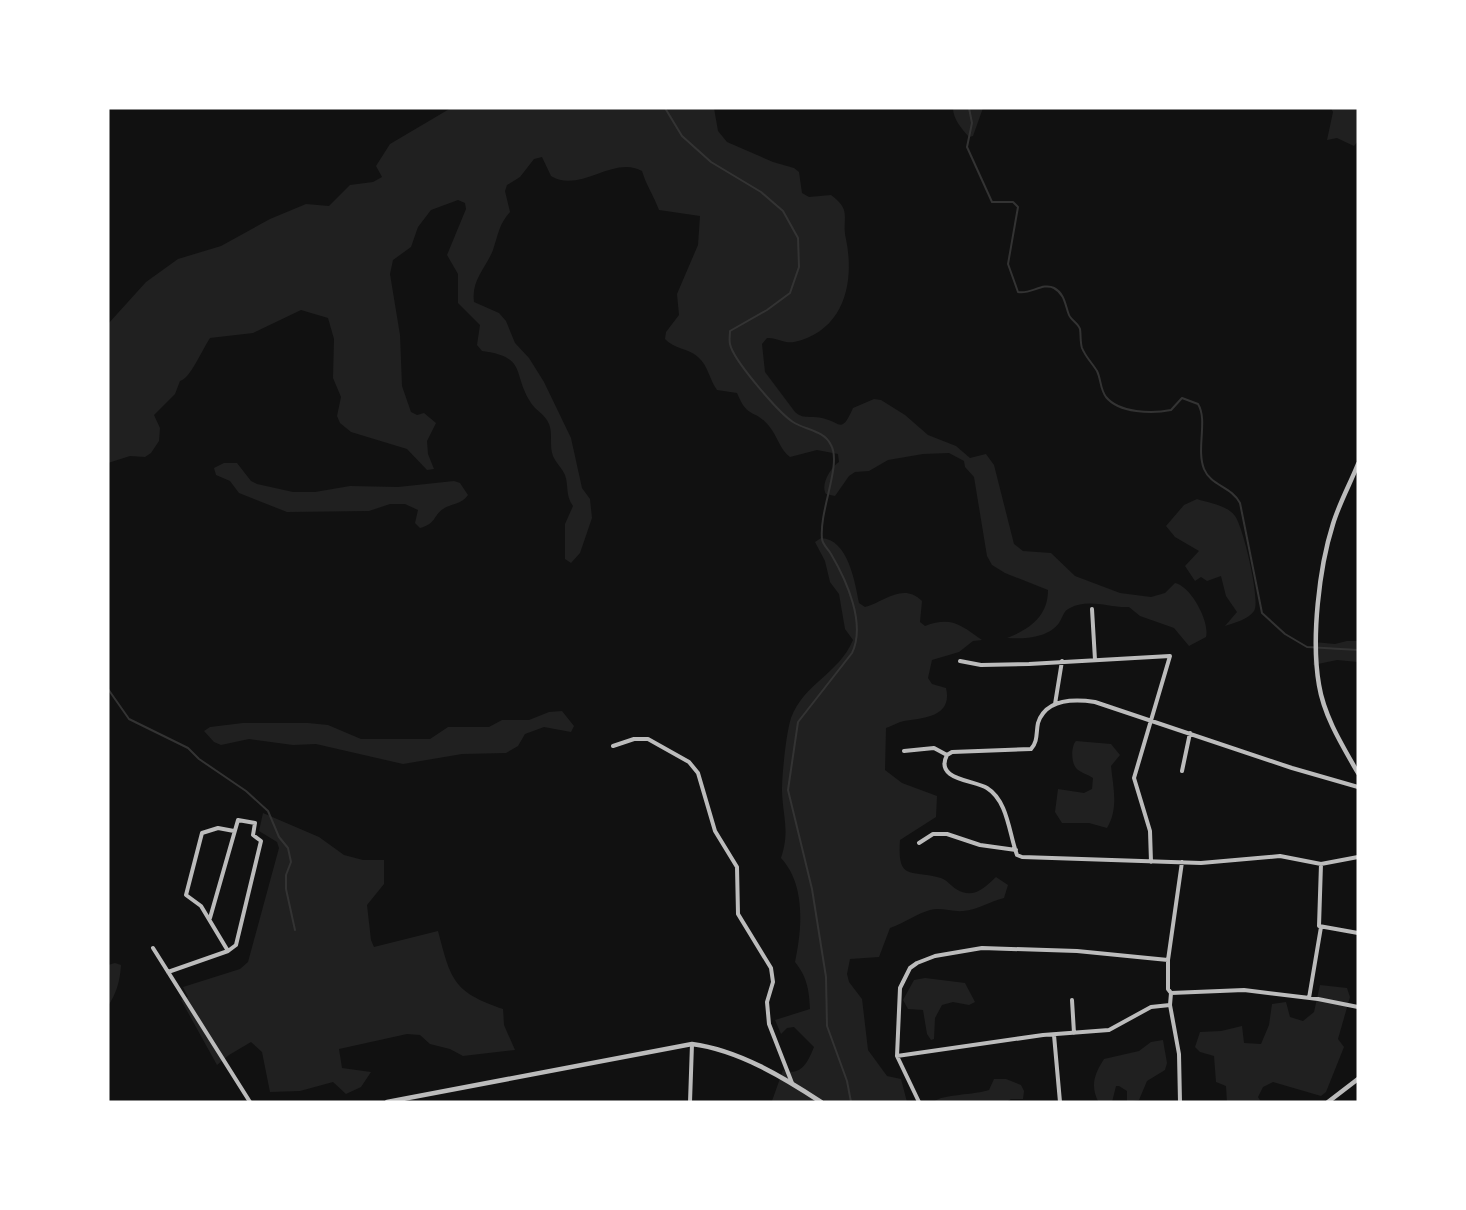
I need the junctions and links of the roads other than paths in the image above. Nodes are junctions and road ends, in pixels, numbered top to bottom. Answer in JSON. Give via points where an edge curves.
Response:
{"nodes":[{"id":1,"x":1358,"y":465,"type":"edge"},
{"id":2,"x":1092,"y":609,"type":"dead end"},
{"id":3,"x":1095,"y":660,"type":"junction"},
{"id":4,"x":1062,"y":661,"type":"junction"},
{"id":5,"x":960,"y":662,"type":"dead end"},
{"id":6,"x":1055,"y":704,"type":"junction"},
{"id":7,"x":1150,"y":722,"type":"junction"},
{"id":8,"x":1190,"y":733,"type":"junction"},
{"id":9,"x":614,"y":746,"type":"dead end"},
{"id":10,"x":904,"y":751,"type":"dead end"},
{"id":11,"x":947,"y":754,"type":"junction"},
{"id":12,"x":1182,"y":771,"type":"dead end"},
{"id":13,"x":1358,"y":773,"type":"edge"},
{"id":14,"x":1358,"y":787,"type":"edge"},
{"id":15,"x":234,"y":831,"type":"junction"},
{"id":16,"x":919,"y":843,"type":"dead end"},
{"id":17,"x":1016,"y":850,"type":"junction"},
{"id":18,"x":1358,"y":857,"type":"edge"},
{"id":19,"x":1151,"y":862,"type":"junction"},
{"id":20,"x":1182,"y":862,"type":"junction"},
{"id":21,"x":1320,"y":864,"type":"junction"},
{"id":22,"x":210,"y":918,"type":"junction"},
{"id":23,"x":1321,"y":927,"type":"junction"},
{"id":24,"x":1358,"y":933,"type":"edge"},
{"id":25,"x":153,"y":948,"type":"dead end"},
{"id":26,"x":228,"y":951,"type":"junction"},
{"id":27,"x":1168,"y":960,"type":"junction"},
{"id":28,"x":168,"y":972,"type":"junction"},
{"id":29,"x":1171,"y":993,"type":"junction"},
{"id":30,"x":1309,"y":998,"type":"junction"},
{"id":31,"x":1072,"y":1000,"type":"dead end"},
{"id":32,"x":1170,"y":1005,"type":"junction"},
{"id":33,"x":1358,"y":1007,"type":"edge"},
{"id":34,"x":1074,"y":1033,"type":"junction"},
{"id":35,"x":1054,"y":1035,"type":"junction"},
{"id":36,"x":692,"y":1044,"type":"junction"},
{"id":37,"x":897,"y":1056,"type":"junction"},
{"id":38,"x":1358,"y":1079,"type":"edge"},
{"id":39,"x":792,"y":1083,"type":"junction"},
{"id":40,"x":412,"y":1099,"type":"edge"},
{"id":41,"x":250,"y":1102,"type":"edge"},
{"id":42,"x":387,"y":1102,"type":"edge"},
{"id":43,"x":690,"y":1102,"type":"edge"},
{"id":44,"x":821,"y":1102,"type":"edge"},
{"id":45,"x":920,"y":1102,"type":"edge"},
{"id":46,"x":1060,"y":1102,"type":"edge"},
{"id":47,"x":1180,"y":1102,"type":"edge"},
{"id":48,"x":1328,"y":1102,"type":"edge"}],
"edges":[{"from":1,"to":13,"type":"street","via":[[1332,524],[1321,582],[1316,650],[1326,711]]},
{"from":2,"to":3,"type":"street"},
{"from":3,"to":4,"type":"street"},
{"from":3,"to":7,"type":"street","via":[[1170,656]]},
{"from":4,"to":5,"type":"street","via":[[990,665]]},
{"from":4,"to":6,"type":"street"},
{"from":6,"to":7,"type":"street","via":[[1076,699],[1095,702]]},
{"from":6,"to":11,"type":"street","via":[[1040,719],[1036,743],[1031,749]]},
{"from":7,"to":8,"type":"street"},
{"from":7,"to":19,"type":"street","via":[[1134,778],[1150,831]]},
{"from":8,"to":12,"type":"street"},
{"from":8,"to":14,"type":"street"},
{"from":9,"to":39,"type":"street","via":[[648,739],[689,762],[698,773],[715,831],[738,867],[738,914],[771,968],[768,1024]]},
{"from":10,"to":11,"type":"street","via":[[934,748]]},
{"from":11,"to":17,"type":"street","via":[[948,772],[993,793],[1004,810]]},
{"from":15,"to":22,"type":"street"},
{"from":15,"to":22,"type":"street","via":[[205,830],[201,836],[186,895]]},
{"from":15,"to":26,"type":"street","via":[[239,819],[255,823],[253,835],[261,841],[236,945]]},
{"from":16,"to":17,"type":"street","via":[[933,834],[947,834],[980,845]]},
{"from":17,"to":19,"type":"street","via":[[1022,857]]},
{"from":18,"to":21,"type":"street"},
{"from":19,"to":20,"type":"street"},
{"from":20,"to":21,"type":"street","via":[[1280,856]]},
{"from":20,"to":27,"type":"street"},
{"from":21,"to":23,"type":"street"},
{"from":22,"to":26,"type":"street"},
{"from":23,"to":24,"type":"street"},
{"from":23,"to":30,"type":"street"},
{"from":25,"to":28,"type":"street"},
{"from":26,"to":28,"type":"street"},
{"from":27,"to":29,"type":"street"},
{"from":27,"to":37,"type":"street","via":[[1021,948],[982,948],[934,956],[909,968],[900,988]]},
{"from":28,"to":41,"type":"street"},
{"from":29,"to":30,"type":"street","via":[[1244,990]]},
{"from":29,"to":32,"type":"street"},
{"from":30,"to":33,"type":"street"},
{"from":31,"to":34,"type":"street"},
{"from":32,"to":34,"type":"street","via":[[1151,1007],[1113,1029]]},
{"from":32,"to":47,"type":"street","via":[[1179,1054]]},
{"from":34,"to":35,"type":"street"},
{"from":35,"to":37,"type":"street"},
{"from":35,"to":46,"type":"street"},
{"from":36,"to":39,"type":"street","via":[[742,1059]]},
{"from":36,"to":40,"type":"street"},
{"from":36,"to":43,"type":"street"},
{"from":37,"to":45,"type":"street"},
{"from":38,"to":48,"type":"street"},
{"from":39,"to":44,"type":"street"},
{"from":40,"to":42,"type":"street"}]}
